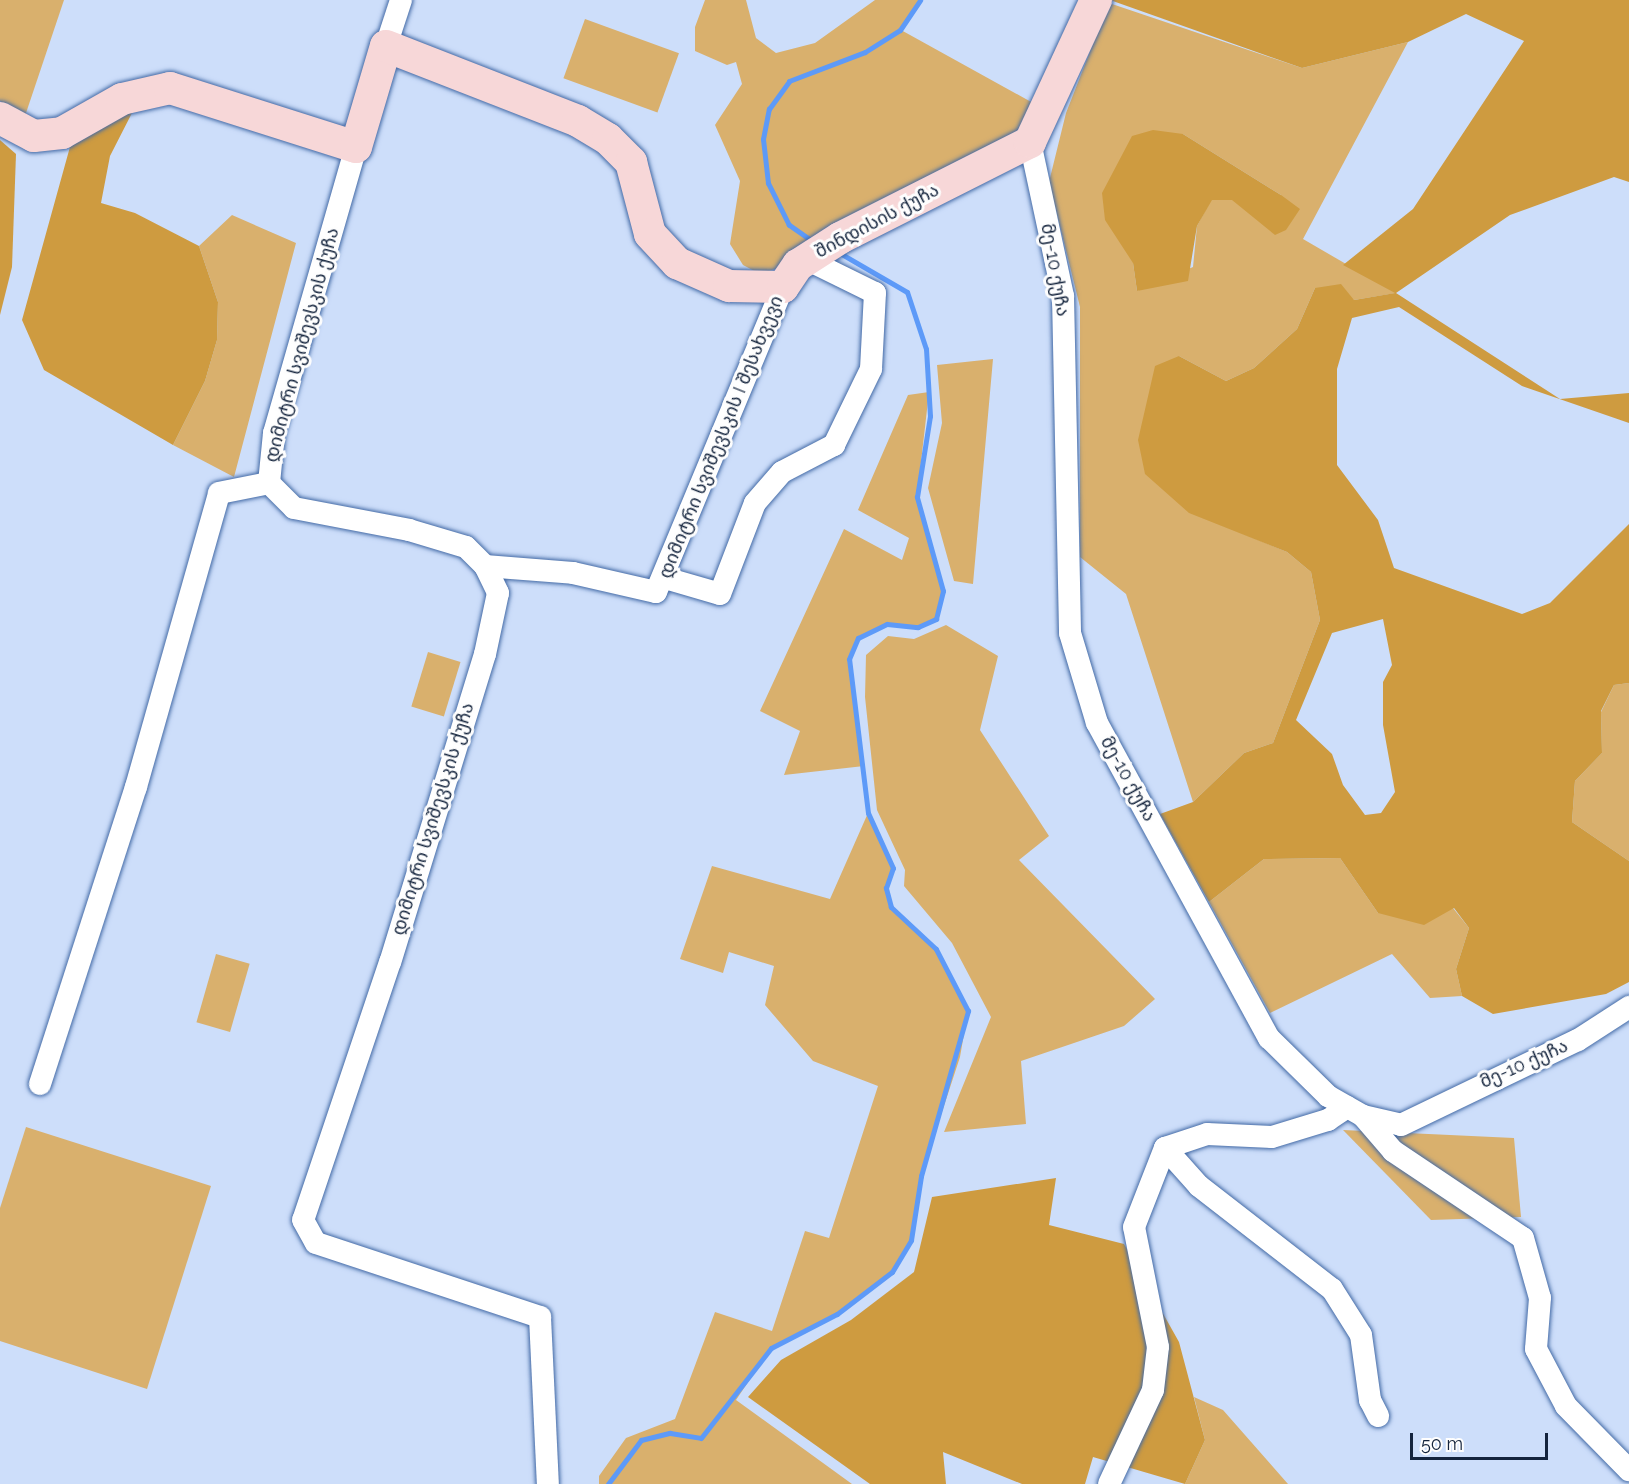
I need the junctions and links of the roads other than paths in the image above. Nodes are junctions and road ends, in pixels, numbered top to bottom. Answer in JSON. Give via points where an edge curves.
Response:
{"nodes":[{"id":1,"x":401,"y":0,"type":"edge"},
{"id":2,"x":1096,"y":0,"type":"edge"},
{"id":3,"x":386,"y":46,"type":"junction"},
{"id":4,"x":0,"y":118,"type":"edge"},
{"id":5,"x":1030,"y":142,"type":"junction"},
{"id":6,"x":356,"y":147,"type":"junction"},
{"id":7,"x":821,"y":250,"type":"junction"},
{"id":8,"x":783,"y":287,"type":"junction"},
{"id":9,"x":269,"y":483,"type":"junction"},
{"id":10,"x":485,"y":566,"type":"junction"},
{"id":11,"x":665,"y":578,"type":"junction"},
{"id":12,"x":1629,"y":1007,"type":"edge"},
{"id":13,"x":40,"y":1084,"type":"dead end"},
{"id":14,"x":1355,"y":1112,"type":"junction"},
{"id":15,"x":1165,"y":1148,"type":"junction"},
{"id":16,"x":1378,"y":1416,"type":"dead end"},
{"id":17,"x":1629,"y":1470,"type":"edge"},
{"id":18,"x":548,"y":1484,"type":"edge"},
{"id":19,"x":1109,"y":1484,"type":"edge"}],
"edges":[{"from":1,"to":3,"type":"street"},
{"from":2,"to":5,"type":"street"},
{"from":3,"to":6,"type":"street","name":"დიმიტრი სვიშევსკის ქუჩა"},
{"from":3,"to":8,"type":"street","via":[[608,138],[631,162],[650,234],[677,263],[729,286]]},
{"from":4,"to":6,"type":"street","via":[[33,136],[62,133],[122,99],[170,88]]},
{"from":5,"to":7,"type":"street","name":"შინდისის ქუჩა"},
{"from":5,"to":14,"type":"street","name":"მე-10 ქუჩა","via":[[1064,296],[1070,633],[1097,723],[1269,1038]]},
{"from":6,"to":9,"type":"street","name":"დიმიტრი სვიშევსკის ქუჩა","via":[[274,433]]},
{"from":7,"to":8,"type":"street","name":"შინდისის ქუჩა"},
{"from":7,"to":11,"type":"street","via":[[875,293],[871,369],[834,445],[782,472],[755,503],[720,594]]},
{"from":8,"to":11,"type":"street","name":"დიმიტრი სვიშევსკის I შესახვევი"},
{"from":9,"to":10,"type":"street","name":"დიმიტრი სვიშევსკის ქუჩა","via":[[294,508],[433,536],[466,547]]},
{"from":9,"to":13,"type":"street","via":[[219,493],[136,787]]},
{"from":10,"to":11,"type":"street","name":"დიმიტრი სვიშევსკის I შესახვევი","via":[[573,573],[656,592]]},
{"from":10,"to":18,"type":"street","name":"დიმიტრი სვიშევსკის ქუჩა","via":[[498,593],[485,654],[303,1220],[316,1243],[540,1317]]},
{"from":12,"to":14,"type":"street","name":"მე-10 ქუჩა","via":[[1578,1040],[1401,1125]]},
{"from":14,"to":15,"type":"street","via":[[1272,1137],[1207,1134]]},
{"from":14,"to":17,"type":"street","via":[[1393,1151],[1523,1238],[1540,1298],[1536,1349],[1566,1406]]},
{"from":15,"to":16,"type":"street","via":[[1199,1186],[1332,1289],[1361,1335],[1370,1400]]},
{"from":15,"to":19,"type":"street","via":[[1134,1227],[1158,1347],[1153,1390]]}]}
